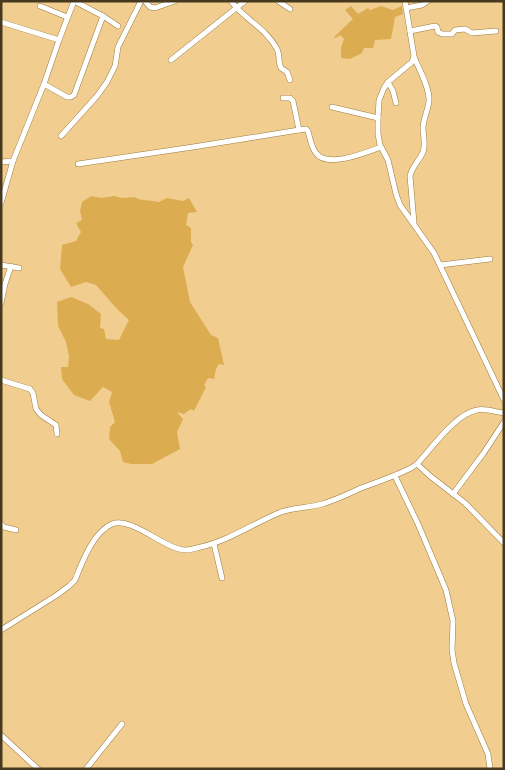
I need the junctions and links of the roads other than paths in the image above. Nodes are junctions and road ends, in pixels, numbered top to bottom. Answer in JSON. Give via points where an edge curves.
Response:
{"nodes":[{"id":1,"x":74,"y":1,"type":"edge"},
{"id":2,"x":141,"y":1,"type":"edge"},
{"id":3,"x":145,"y":1,"type":"edge"},
{"id":4,"x":175,"y":1,"type":"edge"},
{"id":5,"x":231,"y":1,"type":"edge"},
{"id":6,"x":245,"y":1,"type":"edge"},
{"id":7,"x":278,"y":1,"type":"edge"},
{"id":8,"x":405,"y":1,"type":"edge"},
{"id":9,"x":428,"y":1,"type":"edge"},
{"id":10,"x":40,"y":6,"type":"dead end"},
{"id":11,"x":236,"y":8,"type":"junction"},
{"id":12,"x":406,"y":8,"type":"junction"},
{"id":13,"x":290,"y":9,"type":"dead end"},
{"id":14,"x":103,"y":16,"type":"junction"},
{"id":15,"x":68,"y":17,"type":"junction"},
{"id":16,"x":1,"y":22,"type":"edge"},
{"id":17,"x":118,"y":26,"type":"dead end"},
{"id":18,"x":410,"y":30,"type":"junction"},
{"id":19,"x":496,"y":31,"type":"dead end"},
{"id":20,"x":59,"y":40,"type":"junction"},
{"id":21,"x":414,"y":56,"type":"junction"},
{"id":22,"x":171,"y":60,"type":"dead end"},
{"id":23,"x":290,"y":80,"type":"dead end"},
{"id":24,"x":388,"y":82,"type":"junction"},
{"id":25,"x":44,"y":84,"type":"junction"},
{"id":26,"x":282,"y":98,"type":"dead end"},
{"id":27,"x":396,"y":103,"type":"dead end"},
{"id":28,"x":332,"y":107,"type":"dead end"},
{"id":29,"x":378,"y":118,"type":"junction"},
{"id":30,"x":299,"y":130,"type":"junction"},
{"id":31,"x":61,"y":136,"type":"dead end"},
{"id":32,"x":381,"y":146,"type":"junction"},
{"id":33,"x":1,"y":162,"type":"edge"},
{"id":34,"x":13,"y":162,"type":"junction"},
{"id":35,"x":78,"y":164,"type":"dead end"},
{"id":36,"x":1,"y":202,"type":"edge"},
{"id":37,"x":414,"y":224,"type":"junction"},
{"id":38,"x":490,"y":259,"type":"dead end"},
{"id":39,"x":1,"y":265,"type":"edge"},
{"id":40,"x":440,"y":265,"type":"junction"},
{"id":41,"x":11,"y":266,"type":"junction"},
{"id":42,"x":19,"y":268,"type":"dead end"},
{"id":43,"x":1,"y":303,"type":"edge"},
{"id":44,"x":1,"y":380,"type":"edge"},
{"id":45,"x":504,"y":400,"type":"edge"},
{"id":46,"x":504,"y":413,"type":"edge"},
{"id":47,"x":504,"y":422,"type":"edge"},
{"id":48,"x":57,"y":434,"type":"dead end"},
{"id":49,"x":418,"y":464,"type":"junction"},
{"id":50,"x":395,"y":476,"type":"junction"},
{"id":51,"x":453,"y":494,"type":"junction"},
{"id":52,"x":1,"y":524,"type":"edge"},
{"id":53,"x":16,"y":530,"type":"dead end"},
{"id":54,"x":504,"y":543,"type":"edge"},
{"id":55,"x":214,"y":544,"type":"junction"},
{"id":56,"x":222,"y":578,"type":"dead end"},
{"id":57,"x":1,"y":630,"type":"edge"},
{"id":58,"x":122,"y":724,"type":"dead end"},
{"id":59,"x":1,"y":735,"type":"edge"},
{"id":60,"x":33,"y":768,"type":"edge"},
{"id":61,"x":86,"y":769,"type":"edge"},
{"id":62,"x":490,"y":769,"type":"edge"}],
"edges":[{"from":1,"to":14,"type":"street"},
{"from":1,"to":15,"type":"street"},
{"from":2,"to":31,"type":"street","via":[[118,47],[115,66],[107,82]]},
{"from":3,"to":4,"type":"street","via":[[155,8]]},
{"from":5,"to":11,"type":"street"},
{"from":6,"to":11,"type":"street"},
{"from":7,"to":13,"type":"street"},
{"from":8,"to":12,"type":"street"},
{"from":9,"to":12,"type":"street"},
{"from":10,"to":15,"type":"street"},
{"from":11,"to":22,"type":"street"},
{"from":11,"to":23,"type":"street","via":[[277,49],[280,68],[287,72]]},
{"from":12,"to":18,"type":"street"},
{"from":14,"to":17,"type":"street"},
{"from":14,"to":25,"type":"street","via":[[74,95],[67,97]]},
{"from":15,"to":20,"type":"street"},
{"from":16,"to":20,"type":"street"},
{"from":18,"to":19,"type":"street","via":[[435,26],[442,34],[463,29],[472,33]]},
{"from":18,"to":21,"type":"street"},
{"from":20,"to":25,"type":"street"},
{"from":21,"to":24,"type":"street","via":[[412,62]]},
{"from":21,"to":37,"type":"street","via":[[429,98],[423,128],[425,145],[410,176]]},
{"from":24,"to":27,"type":"street"},
{"from":24,"to":29,"type":"street","via":[[379,100]]},
{"from":25,"to":34,"type":"street"},
{"from":26,"to":30,"type":"street","via":[[293,101]]},
{"from":28,"to":29,"type":"street"},
{"from":29,"to":32,"type":"street"},
{"from":30,"to":32,"type":"street","via":[[308,130],[316,153],[328,160],[350,157]]},
{"from":30,"to":35,"type":"street"},
{"from":32,"to":37,"type":"street","via":[[400,205]]},
{"from":33,"to":34,"type":"street"},
{"from":34,"to":36,"type":"street"},
{"from":37,"to":40,"type":"street"},
{"from":38,"to":40,"type":"street"},
{"from":39,"to":41,"type":"street"},
{"from":40,"to":45,"type":"street"},
{"from":41,"to":42,"type":"street"},
{"from":41,"to":43,"type":"street"},
{"from":44,"to":48,"type":"street","via":[[30,389],[36,409],[56,425]]},
{"from":46,"to":49,"type":"street","via":[[469,412],[448,428]]},
{"from":47,"to":51,"type":"street"},
{"from":49,"to":50,"type":"street"},
{"from":49,"to":51,"type":"street"},
{"from":50,"to":55,"type":"street","via":[[324,504],[283,512]]},
{"from":50,"to":62,"type":"street","via":[[446,590],[452,615],[454,663],[466,704],[488,754]]},
{"from":51,"to":54,"type":"street"},
{"from":52,"to":53,"type":"street"},
{"from":55,"to":56,"type":"street"},
{"from":55,"to":57,"type":"street","via":[[183,550],[131,526],[113,524],[104,529],[92,544],[73,584]]},
{"from":58,"to":61,"type":"street"},
{"from":59,"to":60,"type":"street"}]}
